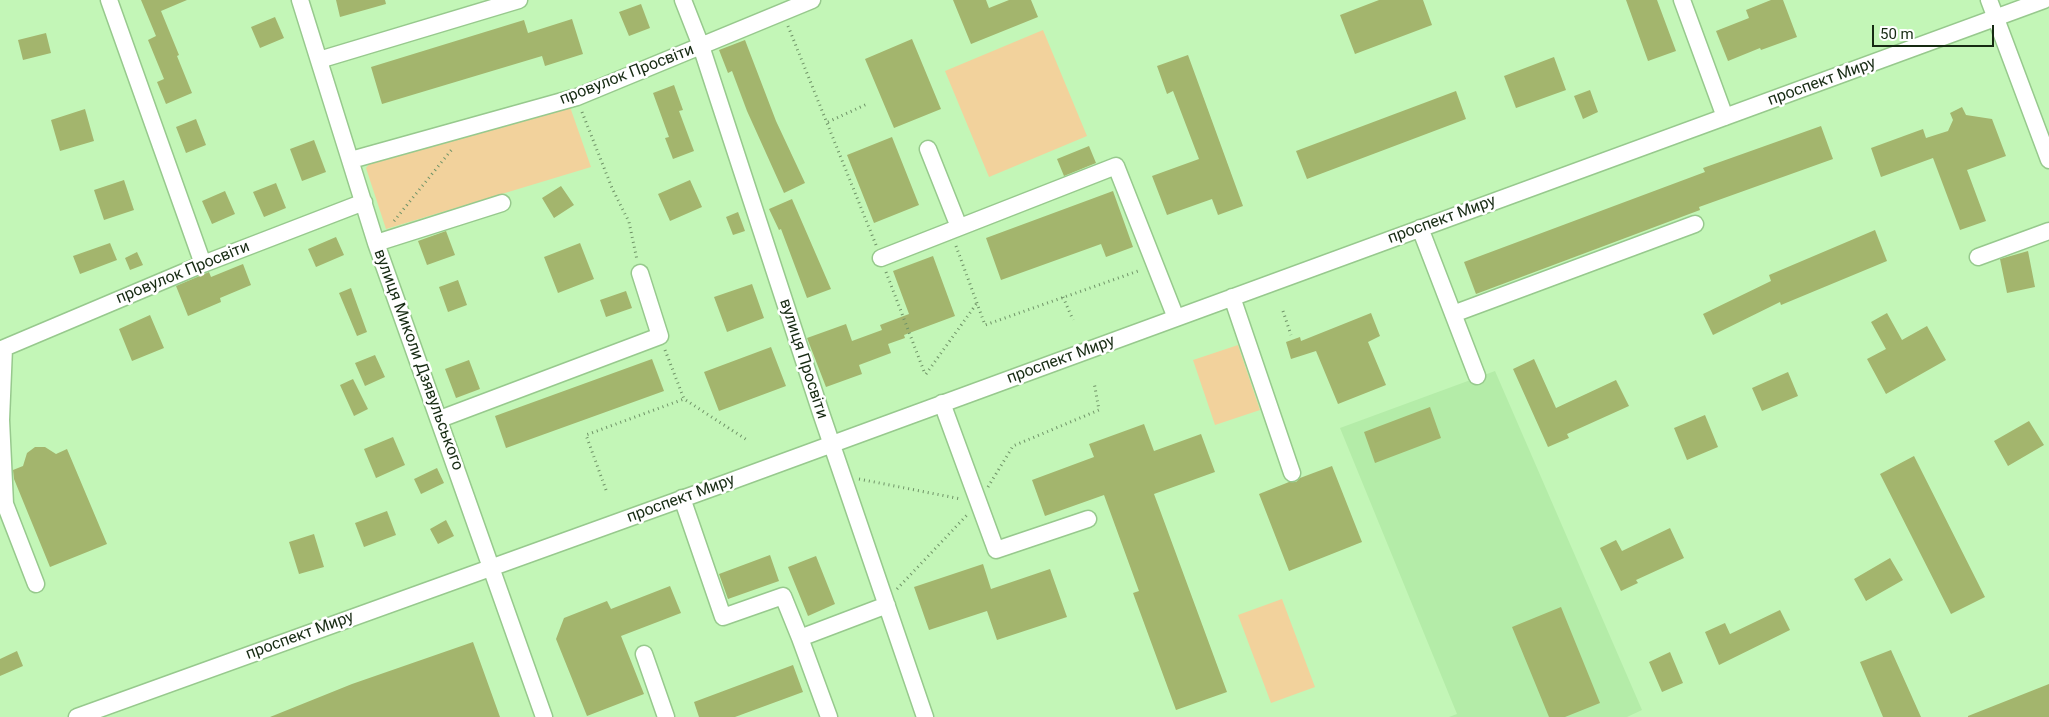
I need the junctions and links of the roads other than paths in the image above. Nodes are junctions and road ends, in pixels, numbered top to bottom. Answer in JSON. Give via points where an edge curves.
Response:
{"nodes":[{"id":1,"x":109,"y":0,"type":"edge"},
{"id":2,"x":300,"y":0,"type":"edge"},
{"id":3,"x":518,"y":0,"type":"edge"},
{"id":4,"x":683,"y":0,"type":"edge"},
{"id":5,"x":812,"y":0,"type":"edge"},
{"id":6,"x":1682,"y":0,"type":"edge"},
{"id":7,"x":1989,"y":0,"type":"edge"},
{"id":8,"x":2044,"y":0,"type":"edge"},
{"id":9,"x":1996,"y":18,"type":"junction"},
{"id":10,"x":701,"y":46,"type":"junction"},
{"id":11,"x":318,"y":60,"type":"junction"},
{"id":12,"x":1725,"y":118,"type":"junction"},
{"id":13,"x":928,"y":149,"type":"dead end"},
{"id":14,"x":351,"y":160,"type":"junction"},
{"id":15,"x":2049,"y":160,"type":"edge"},
{"id":16,"x":364,"y":202,"type":"junction"},
{"id":17,"x":502,"y":203,"type":"dead end"},
{"id":18,"x":1695,"y":224,"type":"dead end"},
{"id":19,"x":1420,"y":228,"type":"junction"},
{"id":20,"x":954,"y":229,"type":"junction"},
{"id":21,"x":2049,"y":231,"type":"edge"},
{"id":22,"x":376,"y":243,"type":"junction"},
{"id":23,"x":1978,"y":257,"type":"dead end"},
{"id":24,"x":881,"y":258,"type":"road end"},
{"id":25,"x":203,"y":264,"type":"junction"},
{"id":26,"x":640,"y":273,"type":"road end"},
{"id":27,"x":1232,"y":297,"type":"junction"},
{"id":28,"x":1453,"y":314,"type":"junction"},
{"id":29,"x":1176,"y":318,"type":"junction"},
{"id":30,"x":1477,"y":376,"type":"dead end"},
{"id":31,"x":942,"y":403,"type":"junction"},
{"id":32,"x":440,"y":419,"type":"junction"},
{"id":33,"x":831,"y":443,"type":"junction"},
{"id":34,"x":1292,"y":473,"type":"dead end"},
{"id":35,"x":682,"y":498,"type":"junction"},
{"id":36,"x":1088,"y":519,"type":"dead end"},
{"id":37,"x":492,"y":566,"type":"junction"},
{"id":38,"x":36,"y":584,"type":"dead end"},
{"id":39,"x":887,"y":606,"type":"junction"},
{"id":40,"x":800,"y":638,"type":"junction"},
{"id":41,"x":644,"y":654,"type":"dead end"},
{"id":42,"x":77,"y":717,"type":"edge"},
{"id":43,"x":544,"y":717,"type":"edge"},
{"id":44,"x":666,"y":717,"type":"edge"},
{"id":45,"x":829,"y":717,"type":"edge"},
{"id":46,"x":925,"y":717,"type":"edge"}],
"edges":[{"from":1,"to":25,"type":"street"},
{"from":2,"to":11,"type":"street","name":"вулиця Миколи Дзявульського"},
{"from":3,"to":11,"type":"street"},
{"from":4,"to":10,"type":"street","name":"вулиця Просвіти"},
{"from":5,"to":10,"type":"street","name":"провулок Просвіти"},
{"from":6,"to":12,"type":"street"},
{"from":7,"to":9,"type":"street"},
{"from":8,"to":9,"type":"street","name":"проспект Миру"},
{"from":9,"to":12,"type":"street","name":"проспект Миру"},
{"from":9,"to":15,"type":"street"},
{"from":10,"to":14,"type":"street","name":"провулок Просвіти","via":[[577,97]]},
{"from":10,"to":33,"type":"street","name":"вулиця Просвіти"},
{"from":11,"to":14,"type":"street","name":"вулиця Миколи Дзявульського"},
{"from":12,"to":19,"type":"street","name":"проспект Миру"},
{"from":13,"to":20,"type":"street"},
{"from":14,"to":16,"type":"street","name":"вулиця Миколи Дзявульського"},
{"from":16,"to":22,"type":"street","name":"вулиця Миколи Дзявульського"},
{"from":16,"to":25,"type":"street","name":"провулок Просвіти"},
{"from":17,"to":22,"type":"street"},
{"from":18,"to":28,"type":"street"},
{"from":19,"to":27,"type":"street","name":"проспект Миру"},
{"from":19,"to":28,"type":"street"},
{"from":20,"to":24,"type":"street"},
{"from":20,"to":29,"type":"street","via":[[1116,166]]},
{"from":21,"to":23,"type":"street"},
{"from":22,"to":32,"type":"street","name":"вулиця Миколи Дзявульського"},
{"from":25,"to":38,"type":"street","name":"провулок Просвіти","via":[[4,348],[0,420],[5,504]]},
{"from":26,"to":32,"type":"street","via":[[660,336]]},
{"from":27,"to":29,"type":"street","name":"проспект Миру"},
{"from":27,"to":34,"type":"street"},
{"from":28,"to":30,"type":"street"},
{"from":29,"to":31,"type":"street","name":"проспект Миру"},
{"from":31,"to":33,"type":"street","name":"проспект Миру"},
{"from":31,"to":36,"type":"street","via":[[996,550]]},
{"from":32,"to":37,"type":"street","name":"вулиця Миколи Дзявульського"},
{"from":33,"to":35,"type":"street","name":"проспект Миру"},
{"from":33,"to":39,"type":"street","name":"вулиця Просвіти"},
{"from":35,"to":37,"type":"street","name":"проспект Миру"},
{"from":35,"to":40,"type":"street","via":[[722,617],[784,596]]},
{"from":37,"to":42,"type":"street","name":"проспект Миру"},
{"from":37,"to":43,"type":"street","name":"вулиця Миколи Дзявульського"},
{"from":39,"to":40,"type":"street"},
{"from":39,"to":46,"type":"street","name":"вулиця Просвіти"},
{"from":40,"to":45,"type":"street"},
{"from":41,"to":44,"type":"street"}]}
